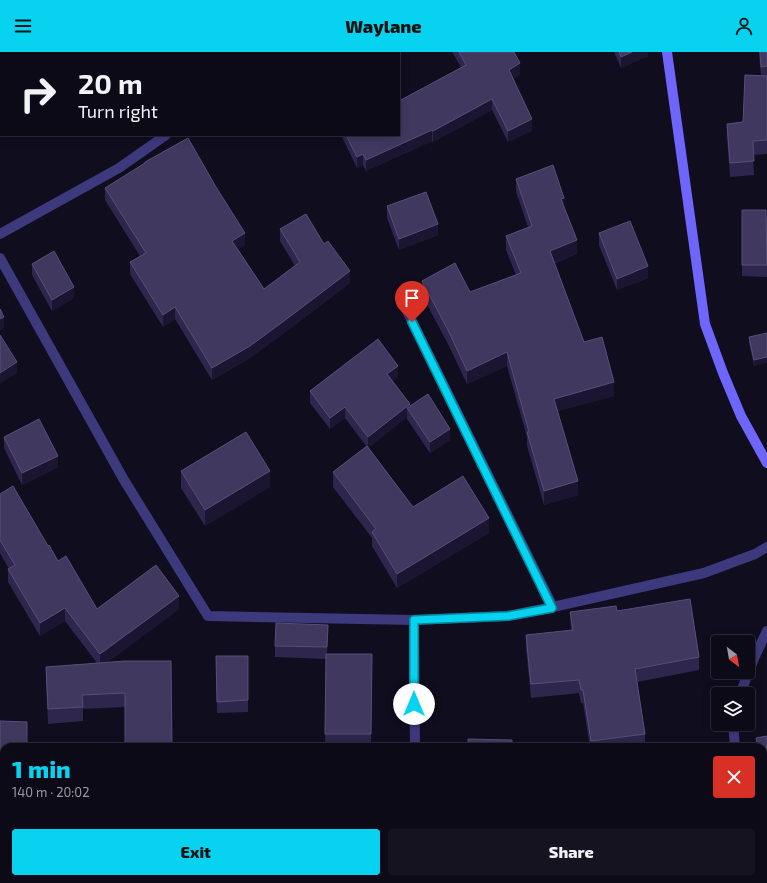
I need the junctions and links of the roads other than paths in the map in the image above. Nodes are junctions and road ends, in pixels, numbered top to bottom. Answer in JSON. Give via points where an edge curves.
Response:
{"nodes":[{"id":1,"x":667,"y":52,"type":"edge"},
{"id":2,"x":165,"y":136,"type":"edge"},
{"id":3,"x":0,"y":234,"type":"edge"},
{"id":4,"x":0,"y":258,"type":"edge"},
{"id":5,"x":404,"y":307,"type":"dead end"},
{"id":6,"x":767,"y":463,"type":"edge"},
{"id":7,"x":767,"y":547,"type":"edge"},
{"id":8,"x":552,"y":608,"type":"junction"},
{"id":9,"x":414,"y":620,"type":"junction"},
{"id":10,"x":767,"y":631,"type":"edge"},
{"id":11,"x":743,"y":687,"type":"edge"},
{"id":12,"x":733,"y":731,"type":"edge"},
{"id":13,"x":415,"y":743,"type":"edge"},
{"id":14,"x":734,"y":743,"type":"edge"}],
"edges":[{"from":1,"to":6,"type":"street","via":[[706,324],[741,416]]},
{"from":2,"to":3,"type":"street","via":[[119,168]]},
{"from":4,"to":9,"type":"street","via":[[124,480],[208,616]]},
{"from":5,"to":8,"type":"street"},
{"from":7,"to":8,"type":"street","via":[[704,573]]},
{"from":8,"to":9,"type":"street","via":[[508,616]]},
{"from":9,"to":13,"type":"street"},
{"from":10,"to":11,"type":"street"},
{"from":12,"to":14,"type":"street"}]}
